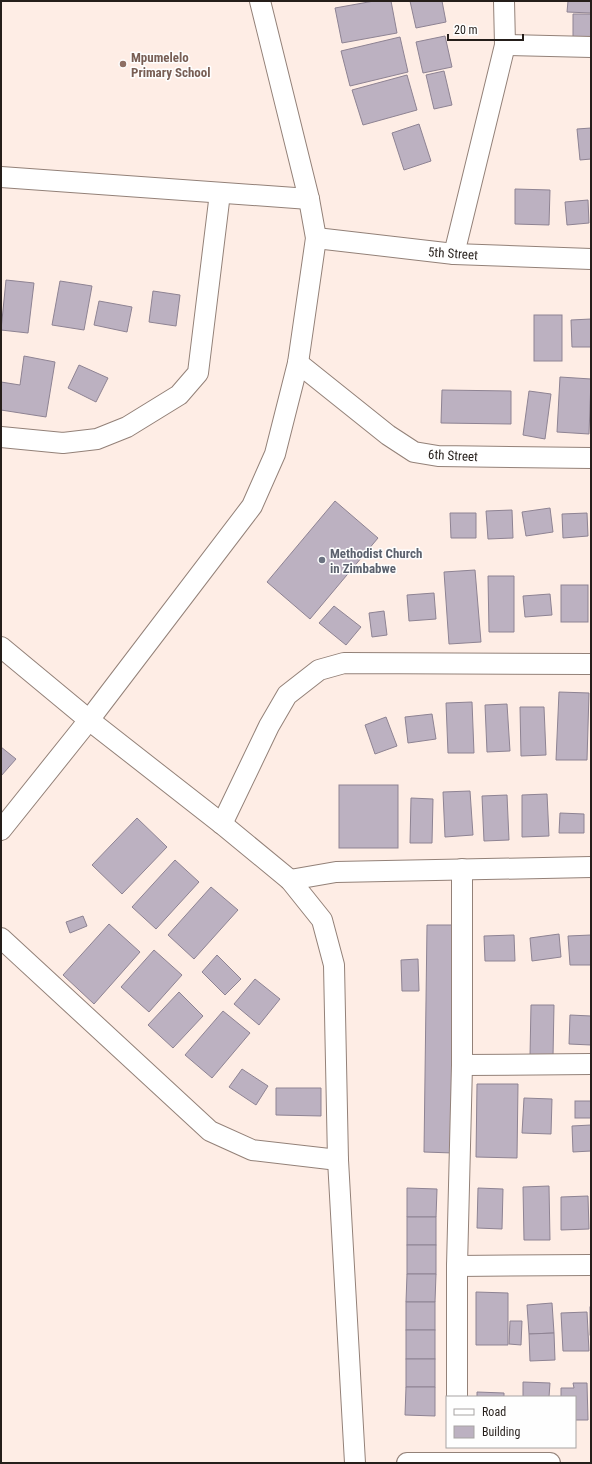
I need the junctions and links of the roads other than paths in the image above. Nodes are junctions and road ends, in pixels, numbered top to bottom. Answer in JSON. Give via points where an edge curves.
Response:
{"nodes":[{"id":1,"x":260,"y":1,"type":"edge"},
{"id":2,"x":504,"y":1,"type":"edge"},
{"id":3,"x":505,"y":45,"type":"junction"},
{"id":4,"x":591,"y":47,"type":"edge"},
{"id":5,"x":1,"y":177,"type":"edge"},
{"id":6,"x":220,"y":193,"type":"junction"},
{"id":7,"x":309,"y":199,"type":"junction"},
{"id":8,"x":316,"y":238,"type":"junction"},
{"id":9,"x":454,"y":254,"type":"junction"},
{"id":10,"x":591,"y":258,"type":"edge"},
{"id":11,"x":298,"y":363,"type":"junction"},
{"id":12,"x":1,"y":437,"type":"edge"},
{"id":13,"x":591,"y":458,"type":"edge"},
{"id":14,"x":1,"y":647,"type":"edge"},
{"id":15,"x":591,"y":664,"type":"edge"},
{"id":16,"x":89,"y":720,"type":"junction"},
{"id":17,"x":222,"y":824,"type":"junction"},
{"id":18,"x":1,"y":830,"type":"edge"},
{"id":19,"x":591,"y":867,"type":"edge"},
{"id":20,"x":462,"y":869,"type":"junction"},
{"id":21,"x":290,"y":880,"type":"junction"},
{"id":22,"x":1,"y":938,"type":"edge"},
{"id":23,"x":591,"y":1064,"type":"edge"},
{"id":24,"x":462,"y":1065,"type":"junction"},
{"id":25,"x":338,"y":1160,"type":"junction"},
{"id":26,"x":591,"y":1265,"type":"edge"},
{"id":27,"x":457,"y":1266,"type":"junction"},
{"id":28,"x":457,"y":1396,"type":"edge"},
{"id":29,"x":457,"y":1457,"type":"edge"},
{"id":30,"x":355,"y":1463,"type":"edge"},
{"id":31,"x":407,"y":1463,"type":"edge"},
{"id":32,"x":550,"y":1463,"type":"edge"}],
"edges":[{"from":1,"to":7,"type":"street"},
{"from":2,"to":3,"type":"street"},
{"from":3,"to":4,"type":"street"},
{"from":3,"to":9,"type":"street"},
{"from":5,"to":6,"type":"street"},
{"from":6,"to":7,"type":"street"},
{"from":6,"to":12,"type":"street","via":[[198,373],[180,395],[127,427],[97,439],[63,443]]},
{"from":7,"to":8,"type":"street"},
{"from":8,"to":9,"type":"street","name":"5th Street"},
{"from":8,"to":11,"type":"street"},
{"from":9,"to":10,"type":"street","name":"5th Street"},
{"from":11,"to":13,"type":"street","name":"6th Street","via":[[388,435],[414,452],[438,456]]},
{"from":11,"to":16,"type":"street","via":[[274,454],[252,506]]},
{"from":14,"to":16,"type":"street"},
{"from":15,"to":17,"type":"street","via":[[344,663],[319,670],[287,695],[269,726]]},
{"from":16,"to":17,"type":"street"},
{"from":16,"to":18,"type":"street"},
{"from":17,"to":21,"type":"street"},
{"from":19,"to":20,"type":"street"},
{"from":20,"to":21,"type":"street","via":[[336,872]]},
{"from":20,"to":24,"type":"street"},
{"from":21,"to":25,"type":"street","via":[[322,920],[334,966]]},
{"from":22,"to":25,"type":"street","via":[[210,1131],[252,1150]]},
{"from":23,"to":24,"type":"street"},
{"from":24,"to":27,"type":"street"},
{"from":25,"to":30,"type":"street"},
{"from":26,"to":27,"type":"street"},
{"from":27,"to":28,"type":"street"},
{"from":29,"to":31,"type":"street"},
{"from":29,"to":32,"type":"street"}]}
